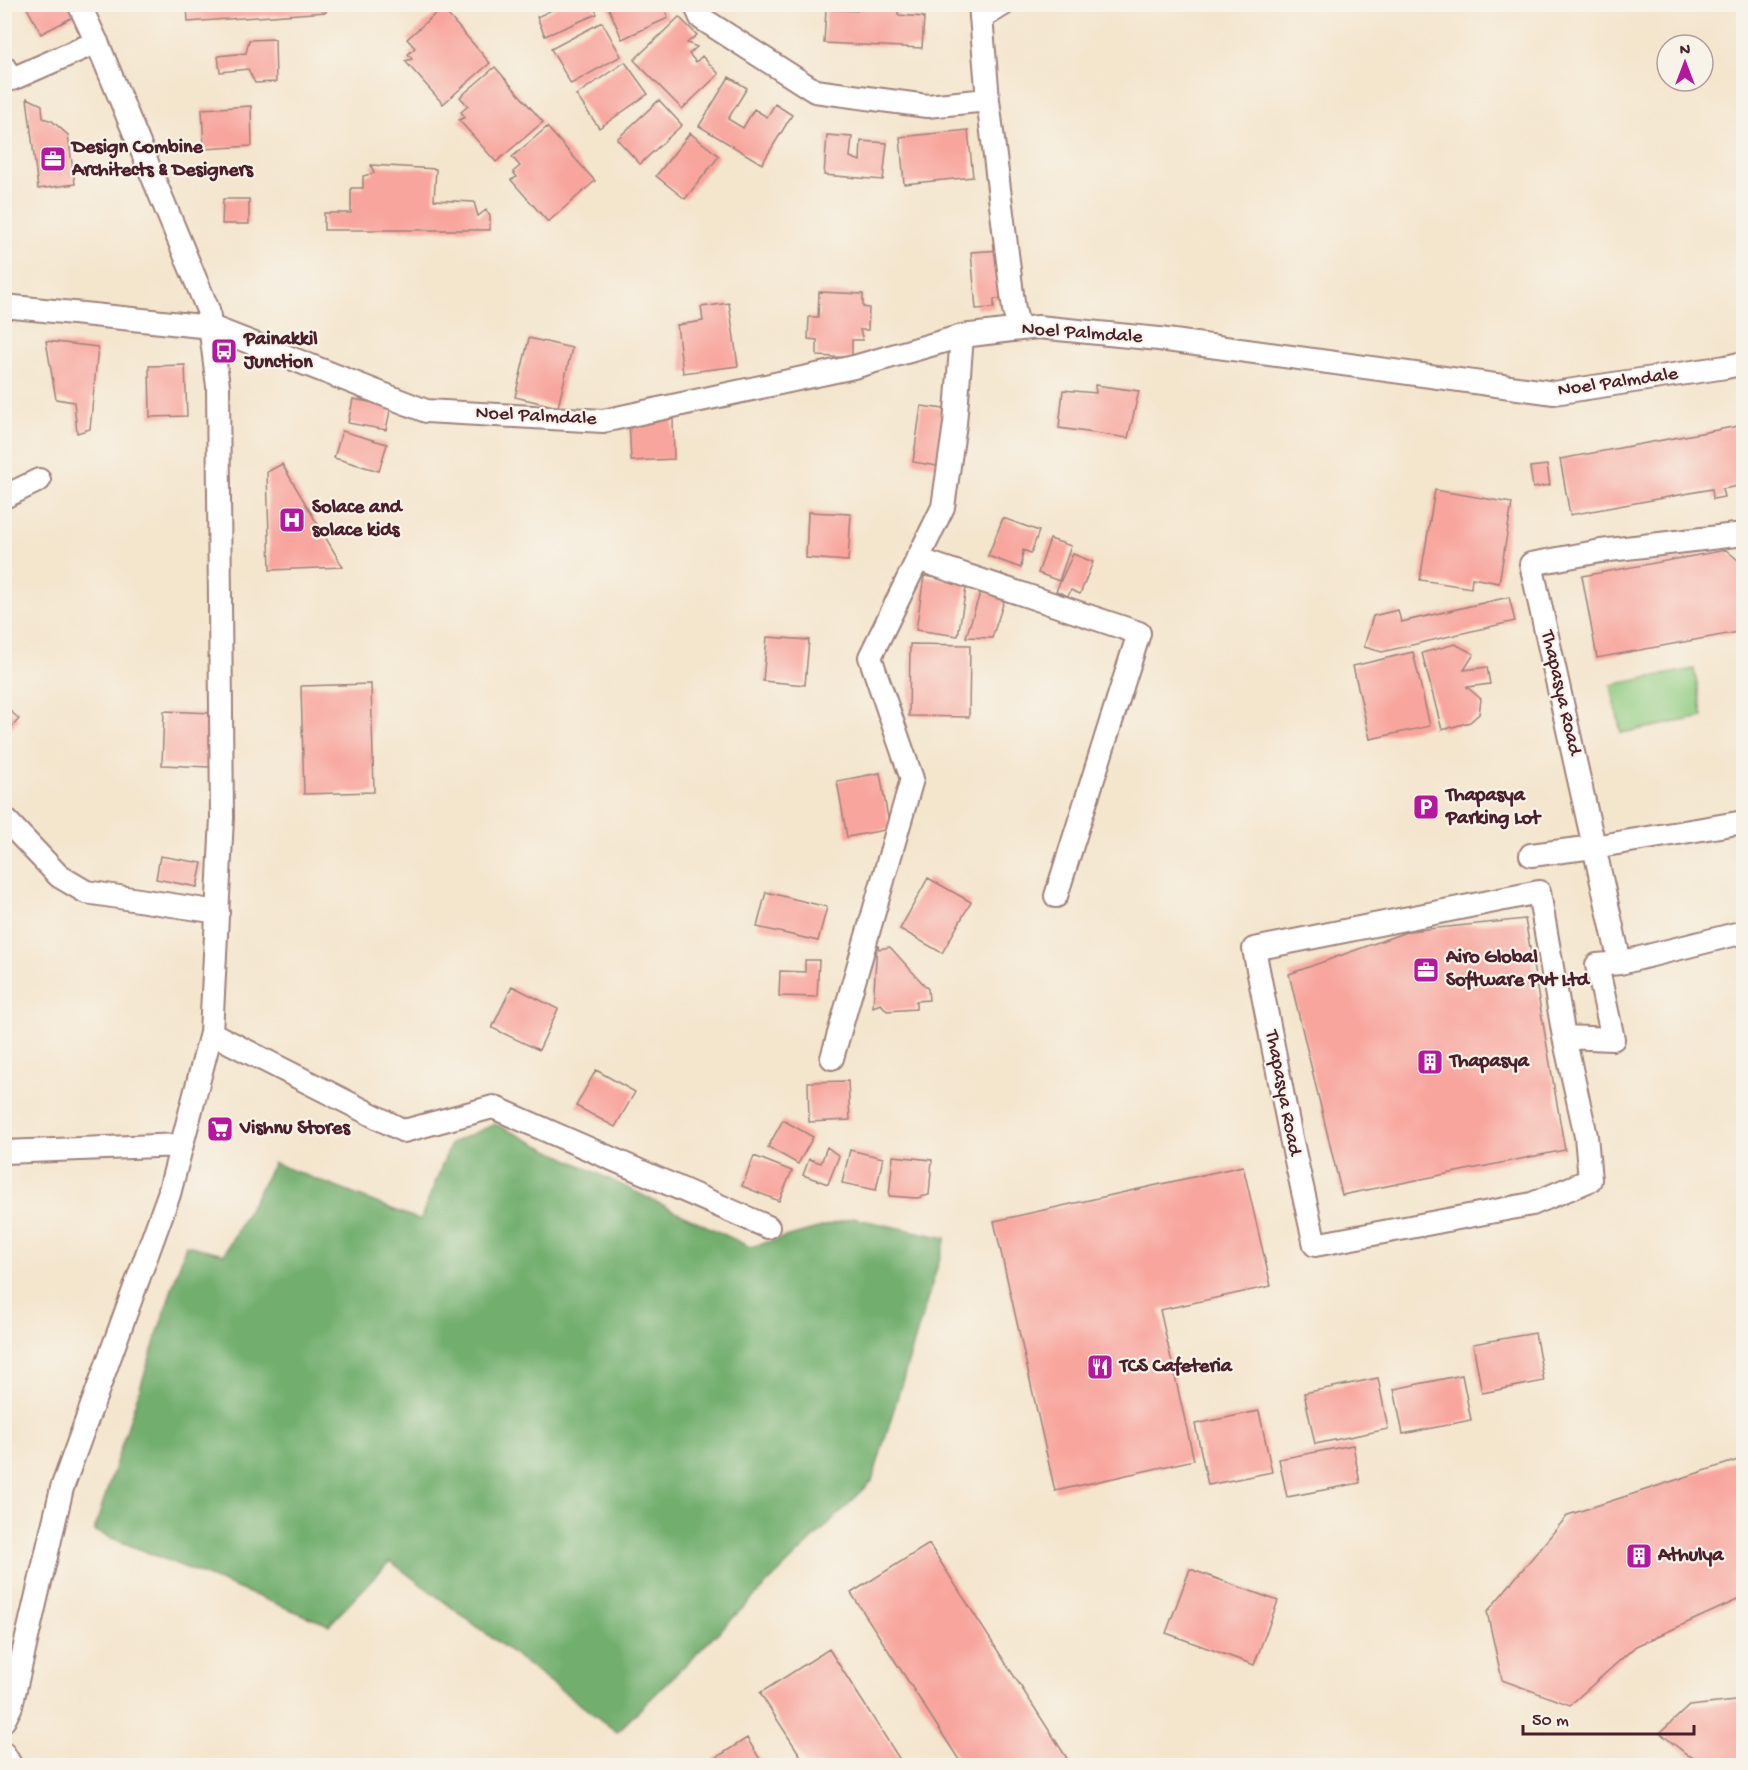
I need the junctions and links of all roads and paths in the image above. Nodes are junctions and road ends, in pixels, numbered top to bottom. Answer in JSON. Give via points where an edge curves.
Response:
{"nodes":[{"id":1,"x":79,"y":4,"type":"edge"},
{"id":2,"x":695,"y":4,"type":"edge"},
{"id":3,"x":1004,"y":4,"type":"edge"},
{"id":4,"x":980,"y":11,"type":"edge"},
{"id":5,"x":97,"y":42,"type":"junction"},
{"id":6,"x":4,"y":67,"type":"edge"},
{"id":7,"x":988,"y":100,"type":"junction"},
{"id":8,"x":4,"y":306,"type":"edge"},
{"id":9,"x":210,"y":327,"type":"junction"},
{"id":10,"x":1019,"y":328,"type":"junction"},
{"id":11,"x":962,"y":336,"type":"junction"},
{"id":12,"x":1743,"y":363,"type":"edge"},
{"id":13,"x":39,"y":480,"type":"dead end"},
{"id":14,"x":4,"y":497,"type":"edge"},
{"id":15,"x":1743,"y":534,"type":"edge"},
{"id":16,"x":917,"y":559,"type":"junction"},
{"id":17,"x":4,"y":818,"type":"edge"},
{"id":18,"x":1743,"y":822,"type":"edge"},
{"id":19,"x":1594,"y":847,"type":"junction"},
{"id":20,"x":1531,"y":855,"type":"dead end"},
{"id":21,"x":1056,"y":896,"type":"dead end"},
{"id":22,"x":218,"y":912,"type":"junction"},
{"id":23,"x":1743,"y":932,"type":"edge"},
{"id":24,"x":1620,"y":963,"type":"junction"},
{"id":25,"x":211,"y":1034,"type":"junction"},
{"id":26,"x":1564,"y":1037,"type":"junction"},
{"id":27,"x":832,"y":1058,"type":"dead end"},
{"id":28,"x":182,"y":1145,"type":"junction"},
{"id":29,"x":4,"y":1152,"type":"edge"},
{"id":30,"x":768,"y":1227,"type":"dead end"},
{"id":31,"x":4,"y":1720,"type":"edge"},
{"id":32,"x":4,"y":1754,"type":"edge"},
{"id":33,"x":11,"y":1766,"type":"edge"}],
"edges":[{"from":1,"to":5,"type":"street"},
{"from":2,"to":7,"type":"street","via":[[701,18],[815,91],[927,106]]},
{"from":3,"to":4,"type":"street"},
{"from":4,"to":7,"type":"street"},
{"from":5,"to":6,"type":"street","via":[[12,79]]},
{"from":5,"to":9,"type":"street","via":[[208,309]]},
{"from":7,"to":10,"type":"street"},
{"from":8,"to":9,"type":"street","name":"Noel Palmdale"},
{"from":9,"to":11,"type":"street","name":"Noel Palmdale","via":[[426,411],[603,421],[854,367]]},
{"from":9,"to":22,"type":"street","via":[[218,386],[222,818]]},
{"from":10,"to":11,"type":"street","name":"Noel Palmdale"},
{"from":10,"to":12,"type":"street","name":"Noel Palmdale","via":[[1159,339],[1554,393]]},
{"from":11,"to":16,"type":"street","via":[[943,507]]},
{"from":13,"to":14,"type":"street"},
{"from":15,"to":19,"type":"street","name":"Thapasya Road","via":[[1601,551],[1531,564]]},
{"from":16,"to":21,"type":"street","via":[[1139,633]]},
{"from":16,"to":27,"type":"street","via":[[870,657],[912,779]]},
{"from":17,"to":22,"type":"street","via":[[59,876],[86,892]]},
{"from":18,"to":19,"type":"street"},
{"from":19,"to":20,"type":"street"},
{"from":19,"to":24,"type":"street","name":"Thapasya Road"},
{"from":22,"to":25,"type":"street"},
{"from":23,"to":24,"type":"street"},
{"from":24,"to":26,"type":"street","via":[[1597,965],[1613,1039]]},
{"from":25,"to":28,"type":"street"},
{"from":25,"to":30,"type":"street","via":[[404,1131],[493,1107]]},
{"from":26,"to":26,"type":"street","name":"Thapasya Road","via":[[1586,1137],[1590,1179],[1532,1204],[1315,1245],[1254,949],[1539,892]]},
{"from":28,"to":29,"type":"street"},
{"from":28,"to":31,"type":"street","via":[[169,1194],[62,1488],[11,1706]]},
{"from":32,"to":33,"type":"street"}]}
